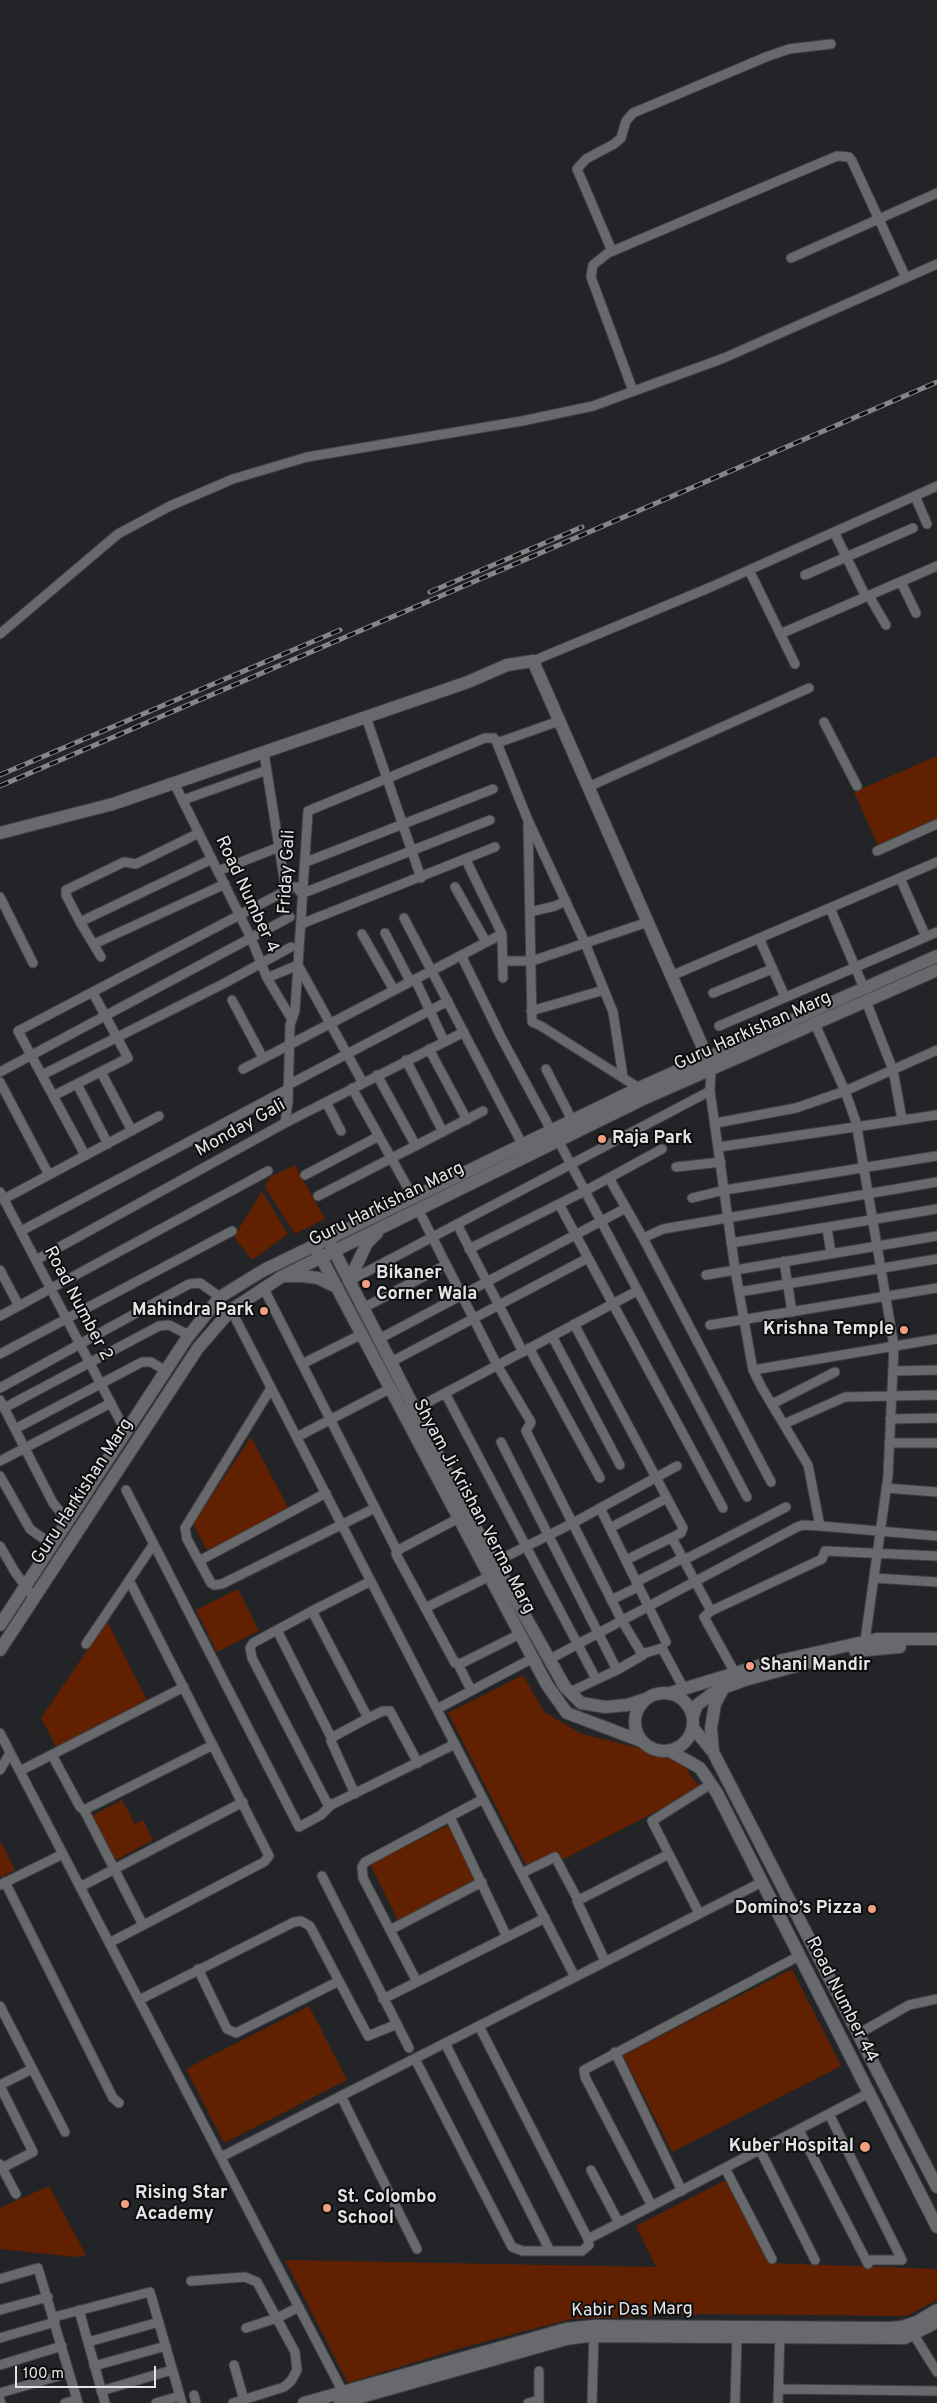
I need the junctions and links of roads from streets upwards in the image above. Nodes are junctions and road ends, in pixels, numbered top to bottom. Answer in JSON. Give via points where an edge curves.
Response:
{"nodes":[{"id":1,"x":831,"y":44,"type":"dead end"},
{"id":2,"x":937,"y":192,"type":"edge"},
{"id":3,"x":878,"y":218,"type":"junction"},
{"id":4,"x":612,"y":251,"type":"junction"},
{"id":5,"x":791,"y":258,"type":"dead end"},
{"id":6,"x":937,"y":264,"type":"edge"},
{"id":7,"x":906,"y":278,"type":"junction"},
{"id":8,"x":633,"y":391,"type":"junction"},
{"id":9,"x":937,"y":486,"type":"edge"},
{"id":10,"x":915,"y":496,"type":"junction"},
{"id":11,"x":927,"y":524,"type":"dead end"},
{"id":12,"x":913,"y":528,"type":"dead end"},
{"id":13,"x":834,"y":532,"type":"junction"},
{"id":14,"x":846,"y":558,"type":"junction"},
{"id":15,"x":937,"y":566,"type":"edge"},
{"id":16,"x":749,"y":570,"type":"junction"},
{"id":17,"x":805,"y":575,"type":"dead end"},
{"id":18,"x":901,"y":582,"type":"junction"},
{"id":19,"x":868,"y":596,"type":"junction"},
{"id":20,"x":916,"y":613,"type":"dead end"},
{"id":21,"x":886,"y":625,"type":"dead end"},
{"id":22,"x":0,"y":634,"type":"edge"},
{"id":23,"x":780,"y":634,"type":"junction"},
{"id":24,"x":533,"y":661,"type":"junction"},
{"id":25,"x":795,"y":664,"type":"dead end"},
{"id":26,"x":809,"y":688,"type":"dead end"},
{"id":27,"x":366,"y":718,"type":"junction"},
{"id":28,"x":559,"y":721,"type":"junction"},
{"id":29,"x":824,"y":722,"type":"dead end"},
{"id":30,"x":497,"y":742,"type":"junction"},
{"id":31,"x":264,"y":753,"type":"junction"},
{"id":32,"x":266,"y":770,"type":"junction"},
{"id":33,"x":387,"y":778,"type":"junction"},
{"id":34,"x":174,"y":783,"type":"junction"},
{"id":35,"x":857,"y":786,"type":"dead end"},
{"id":36,"x":588,"y":787,"type":"junction"},
{"id":37,"x":493,"y":789,"type":"dead end"},
{"id":38,"x":183,"y":800,"type":"junction"},
{"id":39,"x":528,"y":818,"type":"junction"},
{"id":40,"x":490,"y":820,"type":"dead end"},
{"id":41,"x":403,"y":824,"type":"junction"},
{"id":42,"x":937,"y":824,"type":"edge"},
{"id":43,"x":0,"y":832,"type":"edge"},
{"id":44,"x":199,"y":833,"type":"junction"},
{"id":45,"x":279,"y":847,"type":"junction"},
{"id":46,"x":495,"y":847,"type":"dead end"},
{"id":47,"x":412,"y":850,"type":"junction"},
{"id":48,"x":877,"y":851,"type":"dead end"},
{"id":49,"x":212,"y":859,"type":"junction"},
{"id":50,"x":466,"y":860,"type":"junction"},
{"id":51,"x":306,"y":862,"type":"junction"},
{"id":52,"x":937,"y":862,"type":"edge"},
{"id":53,"x":218,"y":871,"type":"junction"},
{"id":54,"x":421,"y":878,"type":"junction"},
{"id":55,"x":900,"y":878,"type":"junction"},
{"id":56,"x":224,"y":884,"type":"junction"},
{"id":57,"x":456,"y":887,"type":"dead end"},
{"id":58,"x":286,"y":891,"type":"junction"},
{"id":59,"x":304,"y":892,"type":"junction"},
{"id":60,"x":0,"y":897,"type":"edge"},
{"id":61,"x":566,"y":901,"type":"junction"},
{"id":62,"x":830,"y":908,"type":"junction"},
{"id":63,"x":530,"y":912,"type":"junction"},
{"id":64,"x":240,"y":914,"type":"junction"},
{"id":65,"x":290,"y":917,"type":"dead end"},
{"id":66,"x":404,"y":918,"type":"dead end"},
{"id":67,"x":80,"y":922,"type":"junction"},
{"id":68,"x":648,"y":922,"type":"junction"},
{"id":69,"x":301,"y":924,"type":"junction"},
{"id":70,"x":937,"y":932,"type":"edge"},
{"id":71,"x":385,"y":933,"type":"dead end"},
{"id":72,"x":362,"y":934,"type":"dead end"},
{"id":73,"x":502,"y":934,"type":"junction"},
{"id":74,"x":926,"y":936,"type":"junction"},
{"id":75,"x":251,"y":938,"type":"junction"},
{"id":76,"x":759,"y":938,"type":"junction"},
{"id":77,"x":486,"y":942,"type":"junction"},
{"id":78,"x":585,"y":943,"type":"junction"},
{"id":79,"x":94,"y":944,"type":"junction"},
{"id":80,"x":291,"y":946,"type":"dead end"},
{"id":81,"x":461,"y":955,"type":"junction"},
{"id":82,"x":937,"y":956,"type":"edge"},
{"id":83,"x":101,"y":957,"type":"dead end"},
{"id":84,"x":503,"y":961,"type":"junction"},
{"id":85,"x":532,"y":961,"type":"junction"},
{"id":86,"x":33,"y":963,"type":"dead end"},
{"id":87,"x":260,"y":963,"type":"junction"},
{"id":88,"x":298,"y":965,"type":"junction"},
{"id":89,"x":855,"y":967,"type":"junction"},
{"id":90,"x":772,"y":969,"type":"junction"},
{"id":91,"x":432,"y":970,"type":"junction"},
{"id":92,"x":937,"y":970,"type":"edge"},
{"id":93,"x":671,"y":976,"type":"junction"},
{"id":94,"x":267,"y":978,"type":"junction"},
{"id":95,"x":503,"y":978,"type":"dead end"},
{"id":96,"x":413,"y":980,"type":"junction"},
{"id":97,"x":864,"y":988,"type":"junction"},
{"id":98,"x":394,"y":990,"type":"junction"},
{"id":99,"x":604,"y":990,"type":"junction"},
{"id":100,"x":93,"y":993,"type":"junction"},
{"id":101,"x":713,"y":994,"type":"dead end"},
{"id":102,"x":785,"y":997,"type":"junction"},
{"id":103,"x":232,"y":1000,"type":"dead end"},
{"id":104,"x":448,"y":1001,"type":"junction"},
{"id":105,"x":866,"y":1001,"type":"junction"},
{"id":106,"x":430,"y":1011,"type":"junction"},
{"id":107,"x":531,"y":1011,"type":"junction"},
{"id":108,"x":105,"y":1016,"type":"junction"},
{"id":109,"x":291,"y":1018,"type":"junction"},
{"id":110,"x":330,"y":1023,"type":"junction"},
{"id":111,"x":815,"y":1024,"type":"junction"},
{"id":112,"x":719,"y":1026,"type":"dead end"},
{"id":113,"x":464,"y":1032,"type":"junction"},
{"id":114,"x":116,"y":1037,"type":"junction"},
{"id":115,"x":444,"y":1042,"type":"junction"},
{"id":116,"x":289,"y":1044,"type":"junction"},
{"id":117,"x":429,"y":1049,"type":"junction"},
{"id":118,"x":937,"y":1050,"type":"edge"},
{"id":119,"x":347,"y":1054,"type":"junction"},
{"id":120,"x":32,"y":1055,"type":"junction"},
{"id":121,"x":262,"y":1058,"type":"junction"},
{"id":122,"x":406,"y":1060,"type":"junction"},
{"id":123,"x":711,"y":1062,"type":"junction"},
{"id":124,"x":243,"y":1069,"type":"dead end"},
{"id":125,"x":546,"y":1069,"type":"dead end"},
{"id":126,"x":893,"y":1070,"type":"junction"},
{"id":127,"x":0,"y":1072,"type":"edge"},
{"id":128,"x":101,"y":1072,"type":"junction"},
{"id":129,"x":42,"y":1075,"type":"junction"},
{"id":130,"x":377,"y":1075,"type":"junction"},
{"id":131,"x":623,"y":1077,"type":"junction"},
{"id":132,"x":0,"y":1082,"type":"edge"},
{"id":133,"x":363,"y":1083,"type":"junction"},
{"id":134,"x":77,"y":1084,"type":"junction"},
{"id":135,"x":288,"y":1087,"type":"junction"},
{"id":136,"x":352,"y":1088,"type":"junction"},
{"id":137,"x":639,"y":1088,"type":"junction"},
{"id":138,"x":845,"y":1090,"type":"junction"},
{"id":139,"x":710,"y":1091,"type":"junction"},
{"id":140,"x":53,"y":1096,"type":"junction"},
{"id":141,"x":326,"y":1102,"type":"junction"},
{"id":142,"x":483,"y":1111,"type":"dead end"},
{"id":143,"x":937,"y":1114,"type":"edge"},
{"id":144,"x":159,"y":1116,"type":"dead end"},
{"id":145,"x":902,"y":1119,"type":"junction"},
{"id":146,"x":467,"y":1120,"type":"junction"},
{"id":147,"x":572,"y":1120,"type":"junction"},
{"id":148,"x":285,"y":1123,"type":"junction"},
{"id":149,"x":716,"y":1123,"type":"junction"},
{"id":150,"x":856,"y":1126,"type":"junction"},
{"id":151,"x":132,"y":1131,"type":"junction"},
{"id":152,"x":341,"y":1131,"type":"dead end"},
{"id":153,"x":443,"y":1132,"type":"junction"},
{"id":154,"x":555,"y":1135,"type":"junction"},
{"id":155,"x":379,"y":1136,"type":"junction"},
{"id":156,"x":108,"y":1144,"type":"junction"},
{"id":157,"x":522,"y":1144,"type":"junction"},
{"id":158,"x":416,"y":1146,"type":"junction"},
{"id":159,"x":719,"y":1148,"type":"junction"},
{"id":160,"x":662,"y":1149,"type":"dead end"},
{"id":161,"x":85,"y":1156,"type":"junction"},
{"id":162,"x":936,"y":1156,"type":"dead end"},
{"id":163,"x":392,"y":1159,"type":"junction"},
{"id":164,"x":721,"y":1162,"type":"junction"},
{"id":165,"x":571,"y":1165,"type":"junction"},
{"id":166,"x":676,"y":1167,"type":"dead end"},
{"id":167,"x":864,"y":1168,"type":"junction"},
{"id":168,"x":268,"y":1171,"type":"dead end"},
{"id":169,"x":49,"y":1175,"type":"junction"},
{"id":170,"x":305,"y":1175,"type":"dead end"},
{"id":171,"x":609,"y":1178,"type":"junction"},
{"id":172,"x":937,"y":1182,"type":"edge"},
{"id":173,"x":725,"y":1190,"type":"junction"},
{"id":174,"x":585,"y":1191,"type":"junction"},
{"id":175,"x":2,"y":1195,"type":"edge"},
{"id":176,"x":318,"y":1196,"type":"dead end"},
{"id":177,"x":868,"y":1196,"type":"junction"},
{"id":178,"x":692,"y":1198,"type":"dead end"},
{"id":179,"x":416,"y":1203,"type":"junction"},
{"id":180,"x":559,"y":1204,"type":"junction"},
{"id":181,"x":626,"y":1208,"type":"junction"},
{"id":182,"x":937,"y":1209,"type":"edge"},
{"id":183,"x":727,"y":1218,"type":"junction"},
{"id":184,"x":872,"y":1220,"type":"junction"},
{"id":185,"x":601,"y":1223,"type":"junction"},
{"id":186,"x":457,"y":1224,"type":"junction"},
{"id":187,"x":386,"y":1225,"type":"junction"},
{"id":188,"x":827,"y":1228,"type":"junction"},
{"id":189,"x":21,"y":1231,"type":"junction"},
{"id":190,"x":232,"y":1231,"type":"dead end"},
{"id":191,"x":577,"y":1236,"type":"junction"},
{"id":192,"x":937,"y":1236,"type":"edge"},
{"id":193,"x":432,"y":1237,"type":"junction"},
{"id":194,"x":643,"y":1238,"type":"junction"},
{"id":195,"x":328,"y":1239,"type":"junction"},
{"id":196,"x":731,"y":1243,"type":"junction"},
{"id":197,"x":314,"y":1245,"type":"junction"},
{"id":198,"x":877,"y":1246,"type":"junction"},
{"id":199,"x":469,"y":1249,"type":"junction"},
{"id":200,"x":334,"y":1251,"type":"junction"},
{"id":201,"x":831,"y":1253,"type":"junction"},
{"id":202,"x":321,"y":1257,"type":"junction"},
{"id":203,"x":588,"y":1258,"type":"junction"},
{"id":204,"x":937,"y":1258,"type":"edge"},
{"id":205,"x":36,"y":1260,"type":"junction"},
{"id":206,"x":784,"y":1261,"type":"junction"},
{"id":207,"x":446,"y":1265,"type":"junction"},
{"id":208,"x":881,"y":1269,"type":"junction"},
{"id":209,"x":0,"y":1270,"type":"edge"},
{"id":210,"x":735,"y":1270,"type":"junction"},
{"id":211,"x":706,"y":1275,"type":"dead end"},
{"id":212,"x":281,"y":1277,"type":"junction"},
{"id":213,"x":349,"y":1281,"type":"junction"},
{"id":214,"x":486,"y":1281,"type":"junction"},
{"id":215,"x":788,"y":1284,"type":"junction"},
{"id":216,"x":263,"y":1287,"type":"junction"},
{"id":217,"x":336,"y":1287,"type":"junction"},
{"id":218,"x":937,"y":1288,"type":"edge"},
{"id":219,"x":51,"y":1289,"type":"junction"},
{"id":220,"x":637,"y":1291,"type":"junction"},
{"id":221,"x":739,"y":1292,"type":"junction"},
{"id":222,"x":462,"y":1295,"type":"junction"},
{"id":223,"x":220,"y":1297,"type":"junction"},
{"id":224,"x":886,"y":1298,"type":"junction"},
{"id":225,"x":612,"y":1304,"type":"junction"},
{"id":226,"x":19,"y":1306,"type":"junction"},
{"id":227,"x":499,"y":1306,"type":"junction"},
{"id":228,"x":363,"y":1308,"type":"junction"},
{"id":229,"x":231,"y":1310,"type":"junction"},
{"id":230,"x":792,"y":1312,"type":"junction"},
{"id":231,"x":0,"y":1316,"type":"edge"},
{"id":232,"x":67,"y":1319,"type":"junction"},
{"id":233,"x":474,"y":1319,"type":"junction"},
{"id":234,"x":744,"y":1320,"type":"junction"},
{"id":235,"x":574,"y":1324,"type":"junction"},
{"id":236,"x":710,"y":1326,"type":"dead end"},
{"id":237,"x":362,"y":1334,"type":"junction"},
{"id":238,"x":189,"y":1335,"type":"junction"},
{"id":239,"x":552,"y":1336,"type":"junction"},
{"id":240,"x":379,"y":1339,"type":"junction"},
{"id":241,"x":937,"y":1339,"type":"edge"},
{"id":242,"x":80,"y":1344,"type":"junction"},
{"id":243,"x":894,"y":1346,"type":"junction"},
{"id":244,"x":526,"y":1350,"type":"junction"},
{"id":245,"x":0,"y":1354,"type":"edge"},
{"id":246,"x":391,"y":1362,"type":"junction"},
{"id":247,"x":90,"y":1363,"type":"junction"},
{"id":248,"x":302,"y":1364,"type":"junction"},
{"id":249,"x":497,"y":1365,"type":"junction"},
{"id":250,"x":753,"y":1370,"type":"junction"},
{"id":251,"x":937,"y":1370,"type":"edge"},
{"id":252,"x":166,"y":1371,"type":"junction"},
{"id":253,"x":893,"y":1371,"type":"junction"},
{"id":254,"x":835,"y":1372,"type":"dead end"},
{"id":255,"x":100,"y":1383,"type":"junction"},
{"id":256,"x":0,"y":1388,"type":"edge"},
{"id":257,"x":272,"y":1388,"type":"junction"},
{"id":258,"x":391,"y":1388,"type":"junction"},
{"id":259,"x":445,"y":1393,"type":"junction"},
{"id":260,"x":937,"y":1395,"type":"edge"},
{"id":261,"x":892,"y":1397,"type":"junction"},
{"id":262,"x":110,"y":1402,"type":"junction"},
{"id":263,"x":2,"y":1404,"type":"edge"},
{"id":264,"x":772,"y":1404,"type":"junction"},
{"id":265,"x":415,"y":1409,"type":"junction"},
{"id":266,"x":937,"y":1418,"type":"edge"},
{"id":267,"x":890,"y":1419,"type":"junction"},
{"id":268,"x":330,"y":1420,"type":"junction"},
{"id":269,"x":784,"y":1424,"type":"junction"},
{"id":270,"x":15,"y":1429,"type":"junction"},
{"id":271,"x":126,"y":1432,"type":"junction"},
{"id":272,"x":297,"y":1437,"type":"junction"},
{"id":273,"x":501,"y":1442,"type":"dead end"},
{"id":274,"x":890,"y":1443,"type":"junction"},
{"id":275,"x":937,"y":1443,"type":"edge"},
{"id":276,"x":25,"y":1448,"type":"junction"},
{"id":277,"x":0,"y":1462,"type":"edge"},
{"id":278,"x":620,"y":1465,"type":"dead end"},
{"id":279,"x":677,"y":1466,"type":"dead end"},
{"id":280,"x":0,"y":1476,"type":"edge"},
{"id":281,"x":656,"y":1477,"type":"junction"},
{"id":282,"x":600,"y":1478,"type":"dead end"},
{"id":283,"x":771,"y":1482,"type":"dead end"},
{"id":284,"x":886,"y":1488,"type":"junction"},
{"id":285,"x":126,"y":1490,"type":"dead end"},
{"id":286,"x":937,"y":1492,"type":"edge"},
{"id":287,"x":326,"y":1494,"type":"junction"},
{"id":288,"x":747,"y":1497,"type":"dead end"},
{"id":289,"x":667,"y":1498,"type":"junction"},
{"id":290,"x":786,"y":1507,"type":"dead end"},
{"id":291,"x":375,"y":1508,"type":"junction"},
{"id":292,"x":600,"y":1508,"type":"junction"},
{"id":293,"x":723,"y":1508,"type":"dead end"},
{"id":294,"x":459,"y":1518,"type":"junction"},
{"id":295,"x":68,"y":1521,"type":"junction"},
{"id":296,"x":572,"y":1524,"type":"junction"},
{"id":297,"x":342,"y":1525,"type":"junction"},
{"id":298,"x":820,"y":1526,"type":"junction"},
{"id":299,"x":610,"y":1528,"type":"junction"},
{"id":300,"x":880,"y":1531,"type":"junction"},
{"id":301,"x":548,"y":1534,"type":"junction"},
{"id":302,"x":937,"y":1536,"type":"edge"},
{"id":303,"x":672,"y":1538,"type":"junction"},
{"id":304,"x":52,"y":1545,"type":"junction"},
{"id":305,"x":153,"y":1545,"type":"junction"},
{"id":306,"x":0,"y":1546,"type":"edge"},
{"id":307,"x":526,"y":1546,"type":"junction"},
{"id":308,"x":397,"y":1551,"type":"junction"},
{"id":309,"x":878,"y":1552,"type":"junction"},
{"id":310,"x":937,"y":1556,"type":"edge"},
{"id":311,"x":683,"y":1559,"type":"junction"},
{"id":312,"x":626,"y":1560,"type":"junction"},
{"id":313,"x":199,"y":1561,"type":"junction"},
{"id":314,"x":495,"y":1562,"type":"junction"},
{"id":315,"x":490,"y":1576,"type":"junction"},
{"id":316,"x":874,"y":1578,"type":"junction"},
{"id":317,"x":371,"y":1581,"type":"junction"},
{"id":318,"x":696,"y":1581,"type":"junction"},
{"id":319,"x":130,"y":1582,"type":"junction"},
{"id":320,"x":937,"y":1582,"type":"edge"},
{"id":321,"x":637,"y":1584,"type":"junction"},
{"id":322,"x":25,"y":1586,"type":"junction"},
{"id":323,"x":34,"y":1598,"type":"junction"},
{"id":324,"x":611,"y":1600,"type":"junction"},
{"id":325,"x":648,"y":1607,"type":"junction"},
{"id":326,"x":425,"y":1608,"type":"junction"},
{"id":327,"x":312,"y":1611,"type":"junction"},
{"id":328,"x":711,"y":1611,"type":"junction"},
{"id":329,"x":622,"y":1621,"type":"junction"},
{"id":330,"x":0,"y":1625,"type":"edge"},
{"id":331,"x":277,"y":1630,"type":"junction"},
{"id":332,"x":520,"y":1634,"type":"junction"},
{"id":333,"x":598,"y":1634,"type":"junction"},
{"id":334,"x":937,"y":1639,"type":"edge"},
{"id":335,"x":865,"y":1641,"type":"junction"},
{"id":336,"x":666,"y":1642,"type":"dead end"},
{"id":337,"x":86,"y":1644,"type":"dead end"},
{"id":338,"x":577,"y":1644,"type":"junction"},
{"id":339,"x":937,"y":1646,"type":"edge"},
{"id":340,"x":0,"y":1650,"type":"edge"},
{"id":341,"x":643,"y":1655,"type":"junction"},
{"id":342,"x":533,"y":1658,"type":"junction"},
{"id":343,"x":550,"y":1659,"type":"junction"},
{"id":344,"x":458,"y":1664,"type":"junction"},
{"id":345,"x":617,"y":1670,"type":"junction"},
{"id":346,"x":735,"y":1673,"type":"junction"},
{"id":347,"x":596,"y":1679,"type":"junction"},
{"id":348,"x":184,"y":1687,"type":"junction"},
{"id":349,"x":724,"y":1687,"type":"junction"},
{"id":350,"x":684,"y":1689,"type":"junction"},
{"id":351,"x":471,"y":1690,"type":"junction"},
{"id":352,"x":570,"y":1692,"type":"junction"},
{"id":353,"x":670,"y":1693,"type":"junction"},
{"id":354,"x":646,"y":1699,"type":"junction"},
{"id":355,"x":437,"y":1709,"type":"junction"},
{"id":356,"x":368,"y":1718,"type":"junction"},
{"id":357,"x":693,"y":1722,"type":"junction"},
{"id":358,"x":0,"y":1734,"type":"edge"},
{"id":359,"x":332,"y":1739,"type":"junction"},
{"id":360,"x":641,"y":1741,"type":"junction"},
{"id":361,"x":455,"y":1744,"type":"junction"},
{"id":362,"x":213,"y":1745,"type":"junction"},
{"id":363,"x":670,"y":1751,"type":"junction"},
{"id":364,"x":713,"y":1752,"type":"junction"},
{"id":365,"x":10,"y":1753,"type":"junction"},
{"id":366,"x":52,"y":1755,"type":"junction"},
{"id":367,"x":418,"y":1763,"type":"junction"},
{"id":368,"x":0,"y":1770,"type":"edge"},
{"id":369,"x":20,"y":1771,"type":"junction"},
{"id":370,"x":711,"y":1784,"type":"junction"},
{"id":371,"x":356,"y":1794,"type":"junction"},
{"id":372,"x":483,"y":1799,"type":"junction"},
{"id":373,"x":243,"y":1802,"type":"junction"},
{"id":374,"x":331,"y":1805,"type":"junction"},
{"id":375,"x":84,"y":1810,"type":"junction"},
{"id":376,"x":450,"y":1817,"type":"junction"},
{"id":377,"x":63,"y":1854,"type":"junction"},
{"id":378,"x":669,"y":1854,"type":"junction"},
{"id":379,"x":116,"y":1868,"type":"junction"},
{"id":380,"x":522,"y":1873,"type":"junction"},
{"id":381,"x":322,"y":1876,"type":"dead end"},
{"id":382,"x":482,"y":1882,"type":"junction"},
{"id":383,"x":762,"y":1882,"type":"junction"},
{"id":384,"x":3,"y":1883,"type":"edge"},
{"id":385,"x":80,"y":1887,"type":"junction"},
{"id":386,"x":578,"y":1900,"type":"junction"},
{"id":387,"x":699,"y":1913,"type":"junction"},
{"id":388,"x":544,"y":1918,"type":"junction"},
{"id":389,"x":143,"y":1925,"type":"junction"},
{"id":390,"x":390,"y":1930,"type":"junction"},
{"id":391,"x":507,"y":1937,"type":"junction"},
{"id":392,"x":109,"y":1943,"type":"junction"},
{"id":393,"x":799,"y":1956,"type":"junction"},
{"id":394,"x":605,"y":1961,"type":"junction"},
{"id":395,"x":198,"y":1969,"type":"junction"},
{"id":396,"x":575,"y":1977,"type":"junction"},
{"id":397,"x":340,"y":1981,"type":"junction"},
{"id":398,"x":417,"y":1982,"type":"junction"},
{"id":399,"x":384,"y":1999,"type":"junction"},
{"id":400,"x":139,"y":2000,"type":"junction"},
{"id":401,"x":937,"y":2000,"type":"edge"},
{"id":402,"x":0,"y":2006,"type":"edge"},
{"id":403,"x":397,"y":2024,"type":"junction"},
{"id":404,"x":479,"y":2026,"type":"junction"},
{"id":405,"x":858,"y":2034,"type":"junction"},
{"id":406,"x":445,"y":2043,"type":"junction"},
{"id":407,"x":409,"y":2048,"type":"dead end"},
{"id":408,"x":615,"y":2052,"type":"junction"},
{"id":409,"x":415,"y":2059,"type":"junction"},
{"id":410,"x":32,"y":2069,"type":"junction"},
{"id":411,"x":0,"y":2086,"type":"edge"},
{"id":412,"x":869,"y":2094,"type":"junction"},
{"id":413,"x":341,"y":2096,"type":"junction"},
{"id":414,"x":119,"y":2102,"type":"dead end"},
{"id":415,"x":829,"y":2114,"type":"junction"},
{"id":416,"x":799,"y":2130,"type":"junction"},
{"id":417,"x":65,"y":2132,"type":"dead end"},
{"id":418,"x":760,"y":2150,"type":"junction"},
{"id":419,"x":221,"y":2156,"type":"junction"},
{"id":420,"x":1,"y":2166,"type":"edge"},
{"id":421,"x":725,"y":2168,"type":"junction"},
{"id":422,"x":591,"y":2170,"type":"dead end"},
{"id":423,"x":937,"y":2186,"type":"edge"},
{"id":424,"x":682,"y":2191,"type":"junction"},
{"id":425,"x":16,"y":2194,"type":"dead end"},
{"id":426,"x":652,"y":2206,"type":"junction"},
{"id":427,"x":619,"y":2223,"type":"junction"},
{"id":428,"x":937,"y":2227,"type":"edge"},
{"id":429,"x":588,"y":2239,"type":"junction"},
{"id":430,"x":417,"y":2249,"type":"dead end"},
{"id":431,"x":550,"y":2251,"type":"junction"},
{"id":432,"x":772,"y":2259,"type":"dead end"},
{"id":433,"x":815,"y":2260,"type":"dead end"},
{"id":434,"x":0,"y":2279,"type":"edge"},
{"id":435,"x":191,"y":2281,"type":"dead end"},
{"id":436,"x":48,"y":2297,"type":"junction"},
{"id":437,"x":299,"y":2307,"type":"junction"},
{"id":438,"x":0,"y":2310,"type":"edge"},
{"id":439,"x":79,"y":2310,"type":"junction"},
{"id":440,"x":937,"y":2310,"type":"edge"},
{"id":441,"x":277,"y":2318,"type":"junction"},
{"id":442,"x":54,"y":2320,"type":"junction"},
{"id":443,"x":159,"y":2322,"type":"junction"},
{"id":444,"x":937,"y":2322,"type":"edge"},
{"id":445,"x":246,"y":2328,"type":"dead end"},
{"id":446,"x":594,"y":2331,"type":"junction"},
{"id":447,"x":780,"y":2333,"type":"junction"},
{"id":448,"x":914,"y":2335,"type":"junction"},
{"id":449,"x":0,"y":2338,"type":"edge"},
{"id":450,"x":737,"y":2338,"type":"junction"},
{"id":451,"x":88,"y":2342,"type":"junction"},
{"id":452,"x":62,"y":2346,"type":"junction"},
{"id":453,"x":166,"y":2346,"type":"junction"},
{"id":454,"x":234,"y":2364,"type":"dead end"},
{"id":455,"x":0,"y":2365,"type":"edge"},
{"id":456,"x":94,"y":2366,"type":"junction"},
{"id":457,"x":172,"y":2370,"type":"junction"},
{"id":458,"x":539,"y":2371,"type":"dead end"},
{"id":459,"x":937,"y":2372,"type":"edge"},
{"id":460,"x":69,"y":2373,"type":"junction"},
{"id":461,"x":779,"y":2389,"type":"junction"},
{"id":462,"x":101,"y":2391,"type":"junction"},
{"id":463,"x":937,"y":2392,"type":"edge"},
{"id":464,"x":0,"y":2393,"type":"edge"},
{"id":465,"x":343,"y":2399,"type":"edge"},
{"id":466,"x":181,"y":2400,"type":"edge"},
{"id":467,"x":244,"y":2400,"type":"junction"},
{"id":468,"x":77,"y":2401,"type":"edge"},
{"id":469,"x":539,"y":2402,"type":"edge"},
{"id":470,"x":65,"y":2403,"type":"edge"},
{"id":471,"x":105,"y":2403,"type":"edge"},
{"id":472,"x":156,"y":2403,"type":"edge"},
{"id":473,"x":233,"y":2403,"type":"edge"},
{"id":474,"x":304,"y":2403,"type":"edge"},
{"id":475,"x":528,"y":2403,"type":"edge"},
{"id":476,"x":592,"y":2403,"type":"edge"},
{"id":477,"x":735,"y":2403,"type":"edge"},
{"id":478,"x":778,"y":2403,"type":"edge"}],
"edges":[{"from":1,"to":4,"type":"street","via":[[790,49],[766,57],[633,113],[626,121],[621,138],[586,159],[577,169]]},
{"from":2,"to":3,"type":"street"},
{"from":3,"to":4,"type":"street","via":[[849,157],[837,156]]},
{"from":3,"to":5,"type":"street"},
{"from":3,"to":7,"type":"street"},
{"from":4,"to":8,"type":"street","via":[[593,265],[591,276]]},
{"from":6,"to":7,"type":"street"},
{"from":7,"to":8,"type":"street","via":[[724,358]]},
{"from":8,"to":22,"type":"street","via":[[593,406],[522,421],[307,456],[233,478],[118,534]]},
{"from":9,"to":10,"type":"street"},
{"from":10,"to":11,"type":"street"},
{"from":10,"to":13,"type":"street"},
{"from":12,"to":14,"type":"street"},
{"from":13,"to":14,"type":"street"},
{"from":13,"to":16,"type":"street"},
{"from":14,"to":17,"type":"street"},
{"from":14,"to":19,"type":"street"},
{"from":15,"to":18,"type":"street"},
{"from":16,"to":23,"type":"street"},
{"from":16,"to":24,"type":"street"},
{"from":18,"to":19,"type":"street"},
{"from":18,"to":20,"type":"street"},
{"from":19,"to":21,"type":"street"},
{"from":19,"to":23,"type":"street"},
{"from":23,"to":25,"type":"street"},
{"from":24,"to":27,"type":"street","via":[[507,665]]},
{"from":24,"to":28,"type":"street"},
{"from":26,"to":36,"type":"street"},
{"from":27,"to":31,"type":"street"},
{"from":27,"to":33,"type":"street"},
{"from":28,"to":30,"type":"street"},
{"from":28,"to":36,"type":"street"},
{"from":29,"to":35,"type":"street"},
{"from":30,"to":33,"type":"street","via":[[494,738],[485,738]]},
{"from":30,"to":39,"type":"street"},
{"from":31,"to":32,"type":"street"},
{"from":31,"to":34,"type":"street"},
{"from":32,"to":38,"type":"street"},
{"from":32,"to":45,"type":"street"},
{"from":33,"to":41,"type":"street"},
{"from":33,"to":51,"type":"street","name":"Friday Gali","via":[[308,811]]},
{"from":34,"to":38,"type":"street","name":"Road Number 4"},
{"from":34,"to":43,"type":"street","via":[[113,804]]},
{"from":36,"to":68,"type":"street"},
{"from":37,"to":41,"type":"street"},
{"from":38,"to":44,"type":"street","name":"Road Number 4"},
{"from":39,"to":61,"type":"street"},
{"from":39,"to":63,"type":"street"},
{"from":40,"to":47,"type":"street"},
{"from":41,"to":47,"type":"street"},
{"from":41,"to":51,"type":"street"},
{"from":42,"to":48,"type":"street"},
{"from":44,"to":49,"type":"street","name":"Road Number 4"},
{"from":44,"to":67,"type":"street","via":[[136,864],[124,862],[68,888],[66,895]]},
{"from":45,"to":53,"type":"street"},
{"from":45,"to":58,"type":"street"},
{"from":46,"to":50,"type":"street"},
{"from":47,"to":54,"type":"street"},
{"from":47,"to":59,"type":"street"},
{"from":49,"to":53,"type":"street","name":"Road Number 4"},
{"from":49,"to":67,"type":"street"},
{"from":50,"to":54,"type":"street"},
{"from":50,"to":73,"type":"street"},
{"from":51,"to":59,"type":"street","name":"Friday Gali"},
{"from":52,"to":55,"type":"street"},
{"from":53,"to":56,"type":"street","name":"Road Number 4"},
{"from":54,"to":69,"type":"street"},
{"from":55,"to":62,"type":"street"},
{"from":55,"to":74,"type":"street"},
{"from":56,"to":64,"type":"street","name":"Road Number 4"},
{"from":56,"to":79,"type":"street"},
{"from":57,"to":77,"type":"street"},
{"from":58,"to":59,"type":"street","via":[[295,886]]},
{"from":58,"to":64,"type":"street"},
{"from":59,"to":69,"type":"street","name":"Friday Gali"},
{"from":60,"to":86,"type":"street"},
{"from":61,"to":63,"type":"street"},
{"from":61,"to":78,"type":"street"},
{"from":62,"to":76,"type":"street"},
{"from":62,"to":89,"type":"street"},
{"from":63,"to":85,"type":"street"},
{"from":64,"to":75,"type":"street","name":"Road Number 4"},
{"from":64,"to":100,"type":"street"},
{"from":65,"to":75,"type":"street"},
{"from":66,"to":91,"type":"street"},
{"from":67,"to":79,"type":"street"},
{"from":68,"to":78,"type":"street"},
{"from":68,"to":93,"type":"street"},
{"from":69,"to":88,"type":"street","name":"Friday Gali"},
{"from":70,"to":74,"type":"street"},
{"from":71,"to":96,"type":"street"},
{"from":72,"to":98,"type":"street"},
{"from":73,"to":77,"type":"street"},
{"from":73,"to":84,"type":"street"},
{"from":74,"to":89,"type":"street"},
{"from":75,"to":87,"type":"street","name":"Road Number 4"},
{"from":75,"to":108,"type":"street"},
{"from":76,"to":90,"type":"street"},
{"from":76,"to":93,"type":"street"},
{"from":77,"to":81,"type":"street"},
{"from":78,"to":85,"type":"street"},
{"from":78,"to":99,"type":"street"},
{"from":79,"to":83,"type":"street"},
{"from":80,"to":87,"type":"street"},
{"from":81,"to":91,"type":"street"},
{"from":81,"to":154,"type":"street","via":[[501,1037]]},
{"from":82,"to":97,"type":"street","name":"Guru Harkishan Marg"},
{"from":84,"to":85,"type":"street"},
{"from":84,"to":95,"type":"street"},
{"from":85,"to":107,"type":"street"},
{"from":87,"to":94,"type":"street","name":"Road Number 4"},
{"from":87,"to":114,"type":"street"},
{"from":88,"to":94,"type":"street"},
{"from":88,"to":109,"type":"street","name":"Friday Gali"},
{"from":88,"to":110,"type":"street"},
{"from":89,"to":97,"type":"street"},
{"from":89,"to":102,"type":"street"},
{"from":90,"to":101,"type":"street"},
{"from":90,"to":102,"type":"street"},
{"from":91,"to":96,"type":"street"},
{"from":91,"to":104,"type":"street"},
{"from":92,"to":105,"type":"street","name":"Guru Harkishan Marg"},
{"from":93,"to":123,"type":"street"},
{"from":94,"to":109,"type":"street","name":"Road Number 4"},
{"from":96,"to":98,"type":"street"},
{"from":96,"to":106,"type":"street"},
{"from":97,"to":123,"type":"street","name":"Guru Harkishan Marg"},
{"from":98,"to":110,"type":"street"},
{"from":99,"to":107,"type":"street"},
{"from":99,"to":131,"type":"street","via":[[613,1012]]},
{"from":100,"to":108,"type":"street"},
{"from":100,"to":120,"type":"street","via":[[18,1032]]},
{"from":102,"to":112,"type":"street"},
{"from":103,"to":121,"type":"street"},
{"from":104,"to":106,"type":"street"},
{"from":104,"to":113,"type":"street"},
{"from":105,"to":111,"type":"street","name":"Guru Harkishan Marg"},
{"from":105,"to":126,"type":"street"},
{"from":106,"to":115,"type":"street"},
{"from":106,"to":119,"type":"street"},
{"from":107,"to":131,"type":"street","via":[[532,1022]]},
{"from":108,"to":114,"type":"street"},
{"from":108,"to":120,"type":"street"},
{"from":109,"to":116,"type":"street","name":"Friday Gali"},
{"from":110,"to":116,"type":"street"},
{"from":110,"to":119,"type":"street"},
{"from":111,"to":123,"type":"street","name":"Guru Harkishan Marg"},
{"from":111,"to":138,"type":"street"},
{"from":113,"to":115,"type":"street","name":"Monday Gali"},
{"from":113,"to":157,"type":"street"},
{"from":114,"to":128,"type":"street","via":[[128,1058]]},
{"from":114,"to":129,"type":"street"},
{"from":115,"to":117,"type":"street","name":"Monday Gali"},
{"from":116,"to":121,"type":"street"},
{"from":116,"to":135,"type":"street","name":"Friday Gali"},
{"from":117,"to":122,"type":"street","name":"Monday Gali"},
{"from":117,"to":146,"type":"street"},
{"from":118,"to":126,"type":"street"},
{"from":119,"to":133,"type":"street"},
{"from":119,"to":135,"type":"street"},
{"from":120,"to":127,"type":"street"},
{"from":120,"to":129,"type":"street"},
{"from":121,"to":124,"type":"street"},
{"from":122,"to":130,"type":"street","name":"Monday Gali"},
{"from":122,"to":153,"type":"street"},
{"from":123,"to":137,"type":"street","name":"Guru Harkishan Marg"},
{"from":123,"to":139,"type":"street"},
{"from":123,"to":154,"type":"street","name":"Guru Harkishan Marg","via":[[643,1099]]},
{"from":125,"to":147,"type":"street"},
{"from":126,"to":138,"type":"street"},
{"from":126,"to":145,"type":"street"},
{"from":128,"to":134,"type":"street"},
{"from":128,"to":151,"type":"street"},
{"from":129,"to":140,"type":"street"},
{"from":130,"to":133,"type":"street","name":"Monday Gali"},
{"from":130,"to":158,"type":"street"},
{"from":131,"to":137,"type":"street"},
{"from":132,"to":169,"type":"street"},
{"from":133,"to":136,"type":"street","name":"Monday Gali"},
{"from":134,"to":140,"type":"street"},
{"from":134,"to":156,"type":"street"},
{"from":135,"to":148,"type":"street","name":"Friday Gali"},
{"from":135,"to":189,"type":"street"},
{"from":136,"to":141,"type":"street","name":"Monday Gali"},
{"from":136,"to":155,"type":"street"},
{"from":137,"to":147,"type":"street","name":"Guru Harkishan Marg"},
{"from":138,"to":149,"type":"street","via":[[796,1108]]},
{"from":138,"to":150,"type":"street"},
{"from":139,"to":149,"type":"street"},
{"from":139,"to":165,"type":"street"},
{"from":140,"to":161,"type":"street"},
{"from":141,"to":148,"type":"street","name":"Monday Gali"},
{"from":141,"to":152,"type":"street"},
{"from":142,"to":146,"type":"street"},
{"from":143,"to":145,"type":"street"},
{"from":144,"to":151,"type":"street"},
{"from":145,"to":150,"type":"street"},
{"from":146,"to":153,"type":"street"},
{"from":147,"to":154,"type":"street","name":"Guru Harkishan Marg"},
{"from":148,"to":205,"type":"street","name":"Monday Gali"},
{"from":149,"to":159,"type":"street"},
{"from":150,"to":159,"type":"street"},
{"from":150,"to":167,"type":"street"},
{"from":151,"to":156,"type":"street"},
{"from":153,"to":158,"type":"street"},
{"from":154,"to":157,"type":"street","name":"Guru Harkishan Marg"},
{"from":154,"to":165,"type":"street"},
{"from":154,"to":179,"type":"street","name":"Guru Harkishan Marg"},
{"from":155,"to":163,"type":"street"},
{"from":155,"to":170,"type":"street"},
{"from":156,"to":161,"type":"street"},
{"from":157,"to":179,"type":"street","name":"Guru Harkishan Marg"},
{"from":158,"to":163,"type":"street"},
{"from":159,"to":164,"type":"street"},
{"from":160,"to":171,"type":"street"},
{"from":161,"to":169,"type":"street"},
{"from":162,"to":167,"type":"street"},
{"from":163,"to":176,"type":"street"},
{"from":163,"to":179,"type":"street"},
{"from":164,"to":166,"type":"street"},
{"from":164,"to":173,"type":"street"},
{"from":165,"to":174,"type":"street"},
{"from":165,"to":186,"type":"street"},
{"from":167,"to":173,"type":"street"},
{"from":167,"to":177,"type":"street"},
{"from":168,"to":219,"type":"street"},
{"from":169,"to":175,"type":"street"},
{"from":171,"to":174,"type":"street"},
{"from":171,"to":181,"type":"street"},
{"from":172,"to":177,"type":"street"},
{"from":173,"to":178,"type":"street"},
{"from":173,"to":183,"type":"street"},
{"from":174,"to":180,"type":"street"},
{"from":174,"to":185,"type":"street"},
{"from":175,"to":189,"type":"street","name":"Road Number 2"},
{"from":177,"to":183,"type":"street"},
{"from":177,"to":184,"type":"street"},
{"from":179,"to":187,"type":"street","name":"Guru Harkishan Marg"},
{"from":179,"to":193,"type":"street"},
{"from":179,"to":195,"type":"street","name":"Guru Harkishan Marg"},
{"from":180,"to":191,"type":"street"},
{"from":180,"to":199,"type":"street"},
{"from":181,"to":185,"type":"street"},
{"from":181,"to":194,"type":"street"},
{"from":182,"to":184,"type":"street"},
{"from":183,"to":194,"type":"street","via":[[663,1229]]},
{"from":183,"to":196,"type":"street"},
{"from":184,"to":188,"type":"street"},
{"from":184,"to":198,"type":"street"},
{"from":185,"to":191,"type":"street"},
{"from":185,"to":220,"type":"street"},
{"from":186,"to":193,"type":"street"},
{"from":186,"to":199,"type":"street"},
{"from":187,"to":200,"type":"street","name":"Guru Harkishan Marg"},
{"from":187,"to":213,"type":"street","via":[[367,1243]]},
{"from":188,"to":196,"type":"street"},
{"from":188,"to":201,"type":"street"},
{"from":189,"to":205,"type":"street","name":"Road Number 2"},
{"from":190,"to":232,"type":"street"},
{"from":191,"to":203,"type":"street"},
{"from":191,"to":214,"type":"street"},
{"from":192,"to":198,"type":"street"},
{"from":193,"to":207,"type":"street"},
{"from":193,"to":213,"type":"street"},
{"from":194,"to":283,"type":"street"},
{"from":195,"to":197,"type":"street","name":"Guru Harkishan Marg"},
{"from":195,"to":200,"type":"street","name":"Shyam Ji Krishan Verma Marg"},
{"from":196,"to":210,"type":"street"},
{"from":197,"to":202,"type":"street","name":"Shyam Ji Krishan Verma Marg"},
{"from":197,"to":223,"type":"street","name":"Guru Harkishan Marg","via":[[259,1272]]},
{"from":198,"to":201,"type":"street"},
{"from":198,"to":208,"type":"street"},
{"from":199,"to":214,"type":"street"},
{"from":200,"to":202,"type":"street","name":"Guru Harkishan Marg"},
{"from":200,"to":213,"type":"street","name":"Shyam Ji Krishan Verma Marg"},
{"from":201,"to":206,"type":"street"},
{"from":202,"to":212,"type":"street","name":"Guru Harkishan Marg"},
{"from":202,"to":217,"type":"street","name":"Shyam Ji Krishan Verma Marg"},
{"from":203,"to":225,"type":"street"},
{"from":203,"to":227,"type":"street"},
{"from":204,"to":208,"type":"street"},
{"from":205,"to":219,"type":"street","name":"Road Number 2"},
{"from":206,"to":210,"type":"street"},
{"from":206,"to":215,"type":"street"},
{"from":207,"to":222,"type":"street"},
{"from":207,"to":228,"type":"street"},
{"from":208,"to":215,"type":"street"},
{"from":208,"to":224,"type":"street"},
{"from":209,"to":226,"type":"street"},
{"from":210,"to":211,"type":"street"},
{"from":210,"to":221,"type":"street"},
{"from":212,"to":216,"type":"street","name":"Guru Harkishan Marg"},
{"from":212,"to":217,"type":"street","via":[[310,1277]]},
{"from":213,"to":228,"type":"street","name":"Shyam Ji Krishan Verma Marg"},
{"from":214,"to":222,"type":"street"},
{"from":214,"to":227,"type":"street"},
{"from":215,"to":221,"type":"street"},
{"from":215,"to":230,"type":"street"},
{"from":216,"to":229,"type":"street","name":"Guru Harkishan Marg"},
{"from":216,"to":248,"type":"street"},
{"from":217,"to":237,"type":"street","name":"Shyam Ji Krishan Verma Marg"},
{"from":218,"to":224,"type":"street"},
{"from":219,"to":226,"type":"street"},
{"from":219,"to":232,"type":"street","name":"Road Number 2"},
{"from":220,"to":225,"type":"street"},
{"from":220,"to":288,"type":"street"},
{"from":221,"to":234,"type":"street"},
{"from":222,"to":233,"type":"street"},
{"from":222,"to":240,"type":"street"},
{"from":223,"to":238,"type":"street","name":"Guru Harkishan Marg"},
{"from":223,"to":242,"type":"street","via":[[200,1283],[189,1284]]},
{"from":224,"to":230,"type":"street"},
{"from":224,"to":243,"type":"street"},
{"from":225,"to":235,"type":"street"},
{"from":225,"to":293,"type":"street"},
{"from":226,"to":231,"type":"street"},
{"from":227,"to":233,"type":"street"},
{"from":227,"to":244,"type":"street"},
{"from":228,"to":240,"type":"street","name":"Shyam Ji Krishan Verma Marg"},
{"from":229,"to":257,"type":"street"},
{"from":229,"to":323,"type":"street","name":"Guru Harkishan Marg","via":[[198,1348]]},
{"from":230,"to":234,"type":"street"},
{"from":232,"to":242,"type":"street","name":"Road Number 2"},
{"from":232,"to":245,"type":"street"},
{"from":233,"to":246,"type":"street"},
{"from":233,"to":249,"type":"street"},
{"from":234,"to":236,"type":"street"},
{"from":234,"to":250,"type":"street"},
{"from":235,"to":239,"type":"street"},
{"from":235,"to":281,"type":"street"},
{"from":237,"to":248,"type":"street"},
{"from":237,"to":258,"type":"street","name":"Shyam Ji Krishan Verma Marg"},
{"from":238,"to":247,"type":"street","via":[[169,1325],[160,1326]]},
{"from":238,"to":252,"type":"street","name":"Guru Harkishan Marg"},
{"from":239,"to":244,"type":"street"},
{"from":239,"to":278,"type":"street"},
{"from":240,"to":246,"type":"street","name":"Shyam Ji Krishan Verma Marg"},
{"from":241,"to":243,"type":"street"},
{"from":242,"to":247,"type":"street","name":"Road Number 2"},
{"from":242,"to":256,"type":"street"},
{"from":243,"to":250,"type":"street"},
{"from":243,"to":253,"type":"street"},
{"from":244,"to":249,"type":"street"},
{"from":244,"to":282,"type":"street"},
{"from":246,"to":265,"type":"street","name":"Shyam Ji Krishan Verma Marg"},
{"from":247,"to":255,"type":"street","name":"Road Number 2"},
{"from":247,"to":263,"type":"street"},
{"from":248,"to":268,"type":"street"},
{"from":249,"to":259,"type":"street"},
{"from":249,"to":296,"type":"street","via":[[531,1422],[526,1432]]},
{"from":250,"to":264,"type":"street"},
{"from":251,"to":253,"type":"street"},
{"from":252,"to":255,"type":"street","via":[[146,1360]]},
{"from":252,"to":271,"type":"street","name":"Guru Harkishan Marg"},
{"from":253,"to":261,"type":"street"},
{"from":254,"to":264,"type":"street"},
{"from":255,"to":262,"type":"street","name":"Road Number 2"},
{"from":255,"to":270,"type":"street"},
{"from":257,"to":272,"type":"street"},
{"from":257,"to":313,"type":"street","via":[[185,1528]]},
{"from":258,"to":268,"type":"street"},
{"from":258,"to":294,"type":"street","name":"Shyam Ji Krishan Verma Marg"},
{"from":259,"to":265,"type":"street"},
{"from":259,"to":307,"type":"street"},
{"from":260,"to":261,"type":"street"},
{"from":261,"to":267,"type":"street"},
{"from":261,"to":269,"type":"street","via":[[845,1397]]},
{"from":262,"to":271,"type":"street","name":"Road Number 2"},
{"from":262,"to":276,"type":"street"},
{"from":263,"to":270,"type":"street"},
{"from":264,"to":269,"type":"street"},
{"from":265,"to":314,"type":"street","name":"Shyam Ji Krishan Verma Marg"},
{"from":266,"to":267,"type":"street"},
{"from":267,"to":274,"type":"street"},
{"from":268,"to":272,"type":"street"},
{"from":268,"to":291,"type":"street"},
{"from":269,"to":298,"type":"street","via":[[808,1465]]},
{"from":270,"to":276,"type":"street"},
{"from":271,"to":295,"type":"street","name":"Guru Harkishan Marg"},
{"from":272,"to":287,"type":"street"},
{"from":273,"to":301,"type":"street"},
{"from":274,"to":275,"type":"street"},
{"from":274,"to":284,"type":"street"},
{"from":276,"to":277,"type":"street"},
{"from":276,"to":295,"type":"street","via":[[53,1503]]},
{"from":279,"to":281,"type":"street"},
{"from":280,"to":304,"type":"street","via":[[30,1529]]},
{"from":281,"to":289,"type":"street"},
{"from":281,"to":292,"type":"street"},
{"from":284,"to":286,"type":"street"},
{"from":284,"to":300,"type":"street"},
{"from":285,"to":305,"type":"street"},
{"from":287,"to":297,"type":"street"},
{"from":287,"to":313,"type":"street"},
{"from":289,"to":299,"type":"street"},
{"from":289,"to":303,"type":"street","via":[[683,1528]]},
{"from":290,"to":311,"type":"street"},
{"from":291,"to":297,"type":"street"},
{"from":291,"to":308,"type":"street"},
{"from":292,"to":296,"type":"street"},
{"from":292,"to":299,"type":"street"},
{"from":294,"to":308,"type":"street"},
{"from":294,"to":315,"type":"street","name":"Shyam Ji Krishan Verma Marg"},
{"from":295,"to":304,"type":"street","name":"Guru Harkishan Marg"},
{"from":296,"to":301,"type":"street"},
{"from":296,"to":324,"type":"street"},
{"from":297,"to":313,"type":"street","via":[[218,1586],[211,1583]]},
{"from":297,"to":317,"type":"street"},
{"from":298,"to":300,"type":"street"},
{"from":298,"to":318,"type":"street","via":[[803,1524]]},
{"from":299,"to":312,"type":"street"},
{"from":300,"to":302,"type":"street"},
{"from":300,"to":309,"type":"street"},
{"from":301,"to":307,"type":"street"},
{"from":301,"to":333,"type":"street"},
{"from":303,"to":311,"type":"street"},
{"from":303,"to":312,"type":"street"},
{"from":304,"to":322,"type":"street","name":"Guru Harkishan Marg"},
{"from":305,"to":319,"type":"street"},
{"from":305,"to":374,"type":"street","via":[[299,1827],[321,1816]]},
{"from":306,"to":322,"type":"street"},
{"from":307,"to":314,"type":"street"},
{"from":307,"to":338,"type":"street"},
{"from":308,"to":326,"type":"street"},
{"from":309,"to":310,"type":"street"},
{"from":309,"to":316,"type":"street"},
{"from":309,"to":328,"type":"street","via":[[825,1551],[822,1559]]},
{"from":311,"to":318,"type":"street"},
{"from":311,"to":321,"type":"street"},
{"from":312,"to":321,"type":"street"},
{"from":314,"to":343,"type":"street","name":"Shyam Ji Krishan Verma Marg"},
{"from":315,"to":326,"type":"street"},
{"from":315,"to":332,"type":"street","name":"Shyam Ji Krishan Verma Marg"},
{"from":316,"to":320,"type":"street"},
{"from":316,"to":335,"type":"street"},
{"from":317,"to":327,"type":"street"},
{"from":317,"to":355,"type":"street"},
{"from":318,"to":325,"type":"street"},
{"from":318,"to":328,"type":"street"},
{"from":319,"to":337,"type":"street"},
{"from":319,"to":348,"type":"street"},
{"from":321,"to":324,"type":"street"},
{"from":321,"to":325,"type":"street"},
{"from":322,"to":323,"type":"street"},
{"from":322,"to":330,"type":"street","name":"Guru Harkishan Marg"},
{"from":323,"to":340,"type":"street","name":"Guru Harkishan Marg"},
{"from":324,"to":329,"type":"street"},
{"from":325,"to":329,"type":"street"},
{"from":325,"to":336,"type":"street"},
{"from":326,"to":344,"type":"street","via":[[452,1660]]},
{"from":327,"to":331,"type":"street"},
{"from":327,"to":356,"type":"street"},
{"from":328,"to":346,"type":"street","via":[[704,1617]]},
{"from":329,"to":333,"type":"street"},
{"from":329,"to":341,"type":"street"},
{"from":331,"to":359,"type":"street"},
{"from":331,"to":374,"type":"street","via":[[253,1643],[250,1652],[327,1803]]},
{"from":332,"to":342,"type":"street","name":"Shyam Ji Krishan Verma Marg"},
{"from":332,"to":344,"type":"street"},
{"from":333,"to":338,"type":"street"},
{"from":333,"to":345,"type":"street"},
{"from":334,"to":335,"type":"street"},
{"from":335,"to":346,"type":"street"},
{"from":338,"to":343,"type":"street"},
{"from":338,"to":347,"type":"street"},
{"from":339,"to":349,"type":"street","via":[[891,1646],[852,1651]]},
{"from":341,"to":345,"type":"street"},
{"from":341,"to":350,"type":"street","via":[[662,1648]]},
{"from":342,"to":351,"type":"street"},
{"from":342,"to":360,"type":"street","name":"Shyam Ji Krishan Verma Marg","via":[[566,1713]]},
{"from":343,"to":352,"type":"street","name":"Shyam Ji Krishan Verma Marg"},
{"from":344,"to":351,"type":"street"},
{"from":345,"to":347,"type":"street"},
{"from":346,"to":350,"type":"street"},
{"from":347,"to":352,"type":"street"},
{"from":348,"to":362,"type":"street"},
{"from":348,"to":366,"type":"street"},
{"from":349,"to":357,"type":"street","via":[[697,1705]]},
{"from":349,"to":364,"type":"street","via":[[715,1704],[711,1728]]},
{"from":350,"to":353,"type":"street"},
{"from":351,"to":355,"type":"street"},
{"from":352,"to":354,"type":"street","name":"Shyam Ji Krishan Verma Marg","via":[[581,1703],[605,1708]]},
{"from":353,"to":354,"type":"street"},
{"from":353,"to":357,"type":"street","via":[[685,1701]]},
{"from":354,"to":360,"type":"street","via":[[636,1714],[636,1732]]},
{"from":355,"to":361,"type":"street"},
{"from":356,"to":359,"type":"street"},
{"from":356,"to":367,"type":"street","via":[[390,1711]]},
{"from":357,"to":363,"type":"street","via":[[685,1743]]},
{"from":357,"to":364,"type":"street","name":"Road Number 44"},
{"from":358,"to":365,"type":"street"},
{"from":359,"to":371,"type":"street"},
{"from":360,"to":363,"type":"street","via":[[654,1750]]},
{"from":361,"to":367,"type":"street"},
{"from":361,"to":372,"type":"street"},
{"from":362,"to":373,"type":"street"},
{"from":362,"to":375,"type":"street"},
{"from":363,"to":370,"type":"street","name":"Road Number 44","via":[[700,1768]]},
{"from":364,"to":405,"type":"street","name":"Road Number 44"},
{"from":365,"to":368,"type":"street"},
{"from":365,"to":369,"type":"street"},
{"from":366,"to":369,"type":"street"},
{"from":366,"to":375,"type":"street"},
{"from":367,"to":371,"type":"street"},
{"from":369,"to":377,"type":"street"},
{"from":370,"to":378,"type":"street","via":[[652,1821]]},
{"from":370,"to":383,"type":"street","name":"Road Number 44"},
{"from":371,"to":374,"type":"street"},
{"from":372,"to":376,"type":"street"},
{"from":372,"to":380,"type":"street"},
{"from":373,"to":379,"type":"street"},
{"from":373,"to":389,"type":"street","via":[[268,1852],[268,1859]]},
{"from":375,"to":379,"type":"street"},
{"from":376,"to":382,"type":"street"},
{"from":376,"to":390,"type":"street","via":[[365,1862],[362,1867],[363,1878]]},
{"from":377,"to":384,"type":"street"},
{"from":377,"to":385,"type":"street"},
{"from":378,"to":386,"type":"street"},
{"from":378,"to":387,"type":"street"},
{"from":379,"to":385,"type":"street"},
{"from":379,"to":389,"type":"street"},
{"from":380,"to":386,"type":"street","via":[[555,1857]]},
{"from":380,"to":388,"type":"street"},
{"from":381,"to":399,"type":"street"},
{"from":382,"to":390,"type":"street"},
{"from":382,"to":391,"type":"street"},
{"from":383,"to":387,"type":"street"},
{"from":383,"to":393,"type":"street","name":"Road Number 44"},
{"from":384,"to":414,"type":"street","via":[[113,2098]]},
{"from":385,"to":392,"type":"street"},
{"from":386,"to":394,"type":"street"},
{"from":387,"to":394,"type":"street"},
{"from":388,"to":391,"type":"street"},
{"from":388,"to":396,"type":"street"},
{"from":389,"to":392,"type":"street"},
{"from":390,"to":398,"type":"street"},
{"from":391,"to":398,"type":"street"},
{"from":392,"to":400,"type":"street"},
{"from":393,"to":408,"type":"street"},
{"from":393,"to":412,"type":"street","name":"Road Number 44"},
{"from":394,"to":396,"type":"street"},
{"from":395,"to":397,"type":"street","via":[[301,1921],[310,1926]]},
{"from":395,"to":397,"type":"street","via":[[227,2030],[236,2033]]},
{"from":395,"to":400,"type":"street"},
{"from":396,"to":404,"type":"street"},
{"from":397,"to":403,"type":"street","via":[[368,2036]]},
{"from":398,"to":399,"type":"street"},
{"from":399,"to":403,"type":"street"},
{"from":400,"to":419,"type":"street"},
{"from":401,"to":405,"type":"street","via":[[909,2005]]},
{"from":402,"to":410,"type":"street"},
{"from":403,"to":407,"type":"street"},
{"from":404,"to":406,"type":"street"},
{"from":404,"to":429,"type":"street"},
{"from":405,"to":423,"type":"street","name":"Road Number 44"},
{"from":406,"to":409,"type":"street"},
{"from":406,"to":431,"type":"street"},
{"from":408,"to":424,"type":"street"},
{"from":408,"to":426,"type":"street","via":[[586,2067],[584,2074]]},
{"from":409,"to":413,"type":"street"},
{"from":409,"to":431,"type":"street","via":[[512,2247],[523,2251]]},
{"from":410,"to":411,"type":"street"},
{"from":410,"to":417,"type":"street"},
{"from":411,"to":420,"type":"street","via":[[33,2152]]},
{"from":412,"to":415,"type":"street"},
{"from":412,"to":428,"type":"street","name":"Road Number 44"},
{"from":413,"to":419,"type":"street"},
{"from":413,"to":430,"type":"street"},
{"from":415,"to":416,"type":"street"},
{"from":415,"to":416,"type":"street","via":[[902,2260],[867,2262]]},
{"from":416,"to":418,"type":"street"},
{"from":418,"to":421,"type":"street"},
{"from":418,"to":433,"type":"street"},
{"from":419,"to":437,"type":"street"},
{"from":420,"to":425,"type":"street"},
{"from":421,"to":424,"type":"street"},
{"from":421,"to":432,"type":"street"},
{"from":422,"to":427,"type":"street"},
{"from":424,"to":426,"type":"street"},
{"from":426,"to":427,"type":"street"},
{"from":427,"to":429,"type":"street"},
{"from":429,"to":431,"type":"street","via":[[587,2248],[582,2251]]},
{"from":434,"to":436,"type":"street","via":[[38,2268]]},
{"from":435,"to":441,"type":"street","via":[[252,2278],[260,2286]]},
{"from":436,"to":438,"type":"street"},
{"from":436,"to":442,"type":"street"},
{"from":437,"to":441,"type":"street"},
{"from":437,"to":465,"type":"street"},
{"from":439,"to":442,"type":"street"},
{"from":439,"to":443,"type":"street","via":[[149,2292]]},
{"from":439,"to":451,"type":"street"},
{"from":440,"to":447,"type":"street","name":"Kabir Das Marg","via":[[902,2327]]},
{"from":441,"to":445,"type":"street"},
{"from":441,"to":467,"type":"street","via":[[295,2352],[297,2370],[284,2387]]},
{"from":442,"to":449,"type":"street"},
{"from":442,"to":452,"type":"street"},
{"from":443,"to":451,"type":"street"},
{"from":443,"to":453,"type":"street"},
{"from":444,"to":448,"type":"street","name":"Kabir Das Marg"},
{"from":446,"to":447,"type":"street","name":"Kabir Das Marg"},
{"from":446,"to":450,"type":"street","name":"Kabir Das Marg"},
{"from":446,"to":465,"type":"street","name":"Kabir Das Marg"},
{"from":446,"to":476,"type":"street"},
{"from":447,"to":448,"type":"street","name":"Kabir Das Marg","via":[[898,2339]]},
{"from":447,"to":450,"type":"street","name":"Kabir Das Marg"},
{"from":447,"to":461,"type":"street"},
{"from":448,"to":459,"type":"street"},
{"from":450,"to":477,"type":"street"},
{"from":451,"to":456,"type":"street"},
{"from":452,"to":455,"type":"street"},
{"from":452,"to":460,"type":"street"},
{"from":453,"to":456,"type":"street"},
{"from":453,"to":457,"type":"street"},
{"from":454,"to":467,"type":"street"},
{"from":456,"to":462,"type":"street"},
{"from":457,"to":462,"type":"street"},
{"from":457,"to":466,"type":"street"},
{"from":458,"to":469,"type":"street"},
{"from":460,"to":464,"type":"street"},
{"from":460,"to":468,"type":"street"},
{"from":461,"to":463,"type":"street"},
{"from":461,"to":478,"type":"street"},
{"from":462,"to":471,"type":"street"},
{"from":465,"to":474,"type":"street","name":"Kabir Das Marg"},
{"from":466,"to":472,"type":"street"},
{"from":467,"to":473,"type":"street"},
{"from":468,"to":470,"type":"street"},
{"from":469,"to":475,"type":"street"}]}
